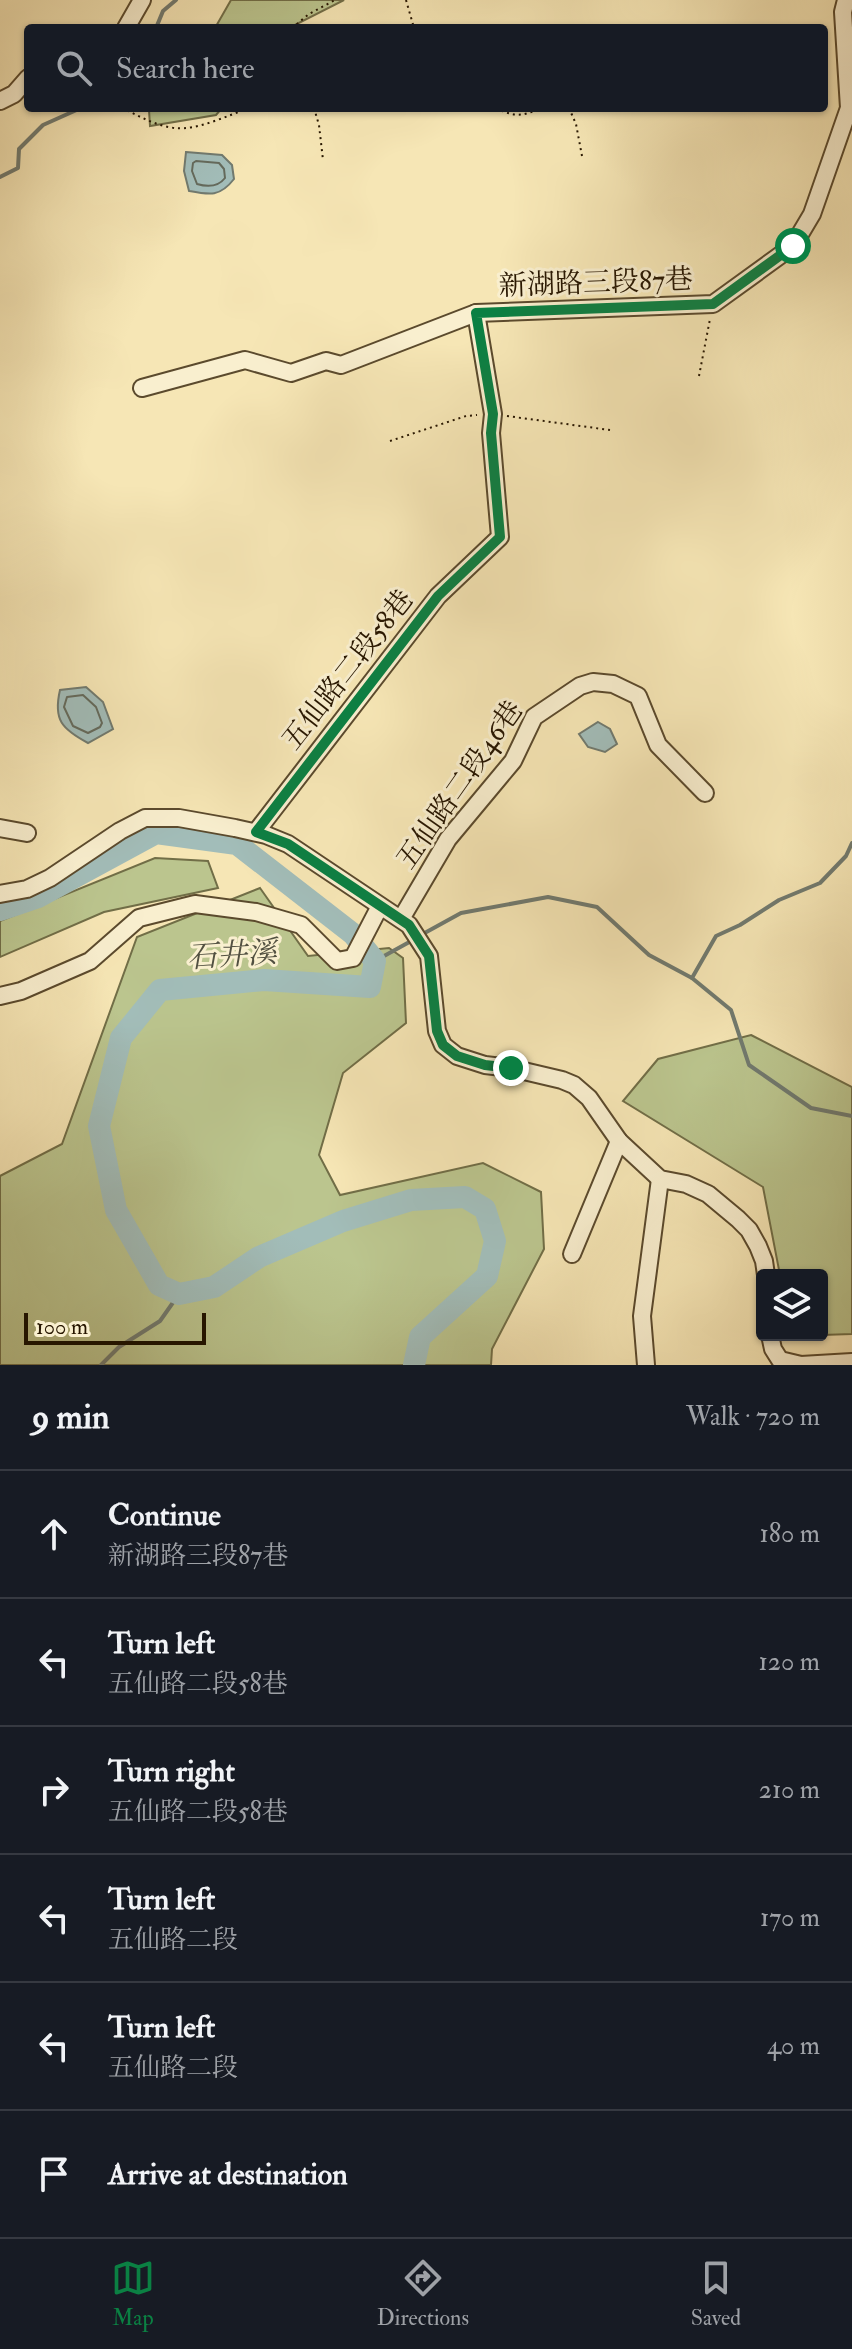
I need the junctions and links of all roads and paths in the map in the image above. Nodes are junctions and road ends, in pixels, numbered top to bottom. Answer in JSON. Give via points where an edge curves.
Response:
{"nodes":[{"id":1,"x":142,"y":0,"type":"edge"},
{"id":2,"x":335,"y":0,"type":"edge"},
{"id":3,"x":406,"y":0,"type":"edge"},
{"id":4,"x":846,"y":0,"type":"edge"},
{"id":5,"x":128,"y":24,"type":"edge"},
{"id":6,"x":297,"y":24,"type":"edge"},
{"id":7,"x":413,"y":24,"type":"edge"},
{"id":8,"x":24,"y":83,"type":"edge"},
{"id":9,"x":0,"y":101,"type":"edge"},
{"id":10,"x":131,"y":112,"type":"edge"},
{"id":11,"x":238,"y":112,"type":"edge"},
{"id":12,"x":315,"y":112,"type":"edge"},
{"id":13,"x":504,"y":112,"type":"edge"},
{"id":14,"x":533,"y":112,"type":"edge"},
{"id":15,"x":571,"y":112,"type":"edge"},
{"id":16,"x":582,"y":156,"type":"dead end"},
{"id":17,"x":323,"y":160,"type":"dead end"},
{"id":18,"x":713,"y":304,"type":"junction"},
{"id":19,"x":476,"y":313,"type":"junction"},
{"id":20,"x":699,"y":376,"type":"dead end"},
{"id":21,"x":142,"y":388,"type":"dead end"},
{"id":22,"x":493,"y":414,"type":"junction"},
{"id":23,"x":610,"y":430,"type":"dead end"},
{"id":24,"x":390,"y":441,"type":"dead end"},
{"id":25,"x":705,"y":793,"type":"dead end"},
{"id":26,"x":0,"y":828,"type":"edge"},
{"id":27,"x":256,"y":832,"type":"junction"},
{"id":28,"x":27,"y":833,"type":"dead end"},
{"id":29,"x":0,"y":894,"type":"edge"},
{"id":30,"x":380,"y":906,"type":"junction"},
{"id":31,"x":405,"y":922,"type":"junction"},
{"id":32,"x":0,"y":996,"type":"edge"},
{"id":33,"x":619,"y":1141,"type":"junction"},
{"id":34,"x":660,"y":1179,"type":"junction"},
{"id":35,"x":572,"y":1254,"type":"dead end"},
{"id":36,"x":765,"y":1269,"type":"edge"},
{"id":37,"x":771,"y":1341,"type":"edge"},
{"id":38,"x":852,"y":1362,"type":"edge"},
{"id":39,"x":646,"y":1365,"type":"edge"}],
"edges":[{"from":1,"to":5,"type":"street"},
{"from":2,"to":6,"type":"path"},
{"from":3,"to":7,"type":"path"},
{"from":4,"to":18,"type":"street","name":"新湖路三段87巷","via":[[849,108],[812,214],[793,246]]},
{"from":8,"to":9,"type":"street"},
{"from":10,"to":11,"type":"path","via":[[179,129]]},
{"from":12,"to":17,"type":"path"},
{"from":13,"to":14,"type":"path"},
{"from":15,"to":16,"type":"path"},
{"from":18,"to":19,"type":"street","name":"新湖路三段87巷"},
{"from":18,"to":20,"type":"path"},
{"from":19,"to":21,"type":"street","name":"新湖路三段87巷","via":[[341,365],[326,361],[291,373],[245,360]]},
{"from":19,"to":22,"type":"street","name":"五仙路二段58巷"},
{"from":22,"to":23,"type":"path"},
{"from":22,"to":24,"type":"path","via":[[466,416]]},
{"from":22,"to":27,"type":"street","name":"五仙路二段58巷","via":[[500,537],[438,596]]},
{"from":25,"to":31,"type":"street","name":"五仙路二段46巷","via":[[658,745],[638,696],[613,684],[580,686],[534,717],[513,761],[448,839]]},
{"from":26,"to":28,"type":"street"},
{"from":27,"to":29,"type":"street","via":[[179,818],[145,818],[50,878]]},
{"from":27,"to":30,"type":"street","via":[[288,844]]},
{"from":30,"to":31,"type":"street"},
{"from":30,"to":32,"type":"street","via":[[353,958],[337,961],[301,925],[256,912],[195,904],[139,918],[90,961]]},
{"from":31,"to":33,"type":"street","via":[[429,956],[443,1045],[457,1056],[574,1085]]},
{"from":33,"to":34,"type":"street"},
{"from":33,"to":35,"type":"street"},
{"from":34,"to":36,"type":"street","via":[[686,1184],[727,1208],[749,1230]]},
{"from":34,"to":39,"type":"street","via":[[642,1316]]},
{"from":37,"to":38,"type":"street","via":[[780,1360],[801,1365]]}]}
